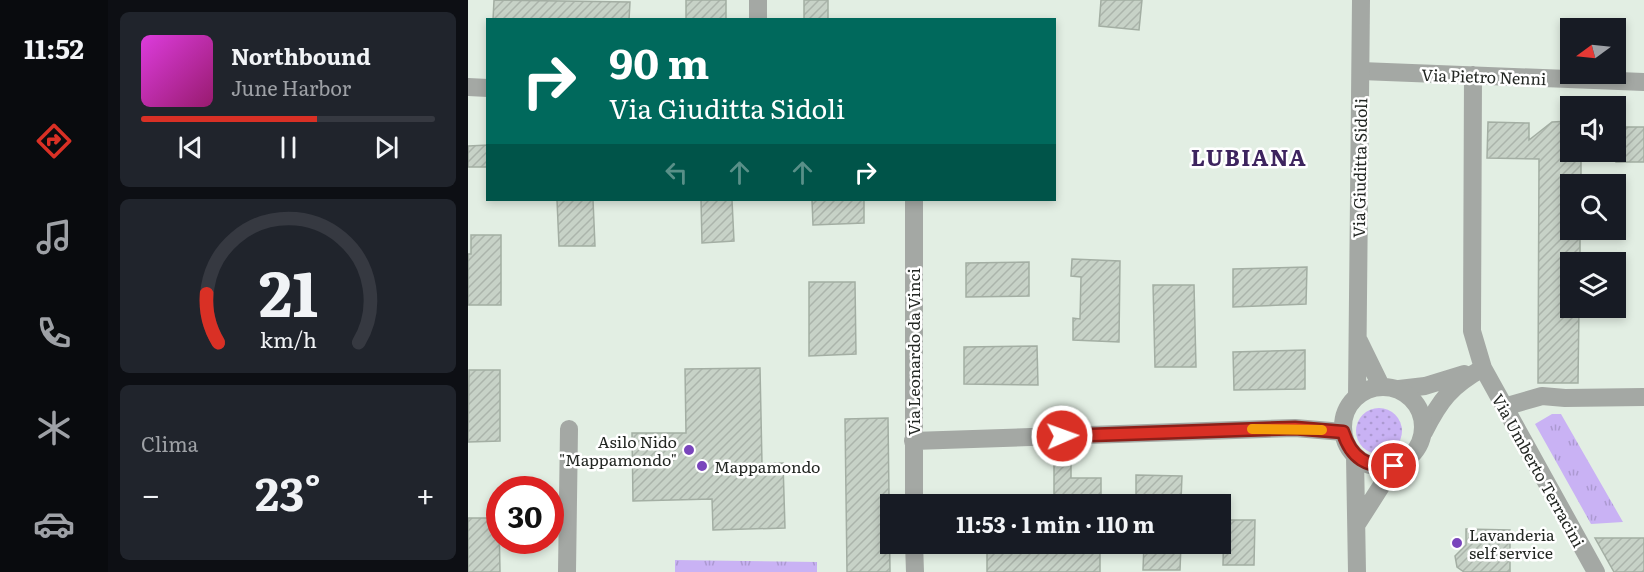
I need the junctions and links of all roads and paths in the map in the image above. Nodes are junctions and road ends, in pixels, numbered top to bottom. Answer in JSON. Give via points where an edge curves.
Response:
{"nodes":[{"id":1,"x":758,"y":0,"type":"edge"},
{"id":2,"x":1361,"y":0,"type":"edge"},
{"id":3,"x":758,"y":18,"type":"edge"},
{"id":4,"x":1361,"y":71,"type":"junction"},
{"id":5,"x":1473,"y":75,"type":"junction"},
{"id":6,"x":1644,"y":82,"type":"edge"},
{"id":7,"x":468,"y":87,"type":"edge"},
{"id":8,"x":486,"y":88,"type":"edge"},
{"id":9,"x":914,"y":201,"type":"edge"},
{"id":10,"x":1357,"y":336,"type":"junction"},
{"id":11,"x":1483,"y":368,"type":"junction"},
{"id":12,"x":1381,"y":386,"type":"junction"},
{"id":13,"x":1399,"y":389,"type":"junction"},
{"id":14,"x":1357,"y":396,"type":"junction"},
{"id":15,"x":1644,"y":397,"type":"edge"},
{"id":16,"x":1504,"y":407,"type":"junction"},
{"id":17,"x":569,"y":429,"type":"dead end"},
{"id":18,"x":1343,"y":432,"type":"junction"},
{"id":19,"x":1424,"y":432,"type":"junction"},
{"id":20,"x":913,"y":441,"type":"junction"},
{"id":21,"x":1355,"y":456,"type":"junction"},
{"id":22,"x":1394,"y":466,"type":"junction"},
{"id":23,"x":914,"y":494,"type":"edge"},
{"id":24,"x":1357,"y":524,"type":"junction"},
{"id":25,"x":914,"y":554,"type":"edge"},
{"id":26,"x":567,"y":572,"type":"edge"},
{"id":27,"x":915,"y":572,"type":"edge"},
{"id":28,"x":1357,"y":572,"type":"edge"},
{"id":29,"x":1596,"y":572,"type":"edge"}],
"edges":[{"from":1,"to":3,"type":"street"},
{"from":2,"to":4,"type":"street","name":"Via Giuditta Sidoli"},
{"from":4,"to":5,"type":"street","name":"Via Pietro Nenni"},
{"from":4,"to":10,"type":"street","name":"Via Giuditta Sidoli"},
{"from":5,"to":6,"type":"street","name":"Via Pietro Nenni"},
{"from":5,"to":11,"type":"street","via":[[1472,331]]},
{"from":7,"to":8,"type":"street"},
{"from":9,"to":20,"type":"street","name":"Via Leonardo da Vinci"},
{"from":10,"to":12,"type":"street","name":"Via Giuditta Sidoli"},
{"from":10,"to":14,"type":"street","name":"Via Giuditta Sidoli"},
{"from":11,"to":13,"type":"street","via":[[1425,386]]},
{"from":11,"to":16,"type":"street","name":"Via Umberto Terracini"},
{"from":11,"to":19,"type":"street","via":[[1446,395]]},
{"from":12,"to":13,"type":"street"},
{"from":12,"to":14,"type":"street"},
{"from":13,"to":19,"type":"street","via":[[1421,411]]},
{"from":14,"to":18,"type":"street","name":"Via Giuditta Sidoli","via":[[1343,419]]},
{"from":15,"to":16,"type":"street","via":[[1542,396]]},
{"from":16,"to":29,"type":"street","name":"Via Umberto Terracini"},
{"from":17,"to":26,"type":"street"},
{"from":18,"to":20,"type":"street","via":[[1295,428]]},
{"from":18,"to":21,"type":"street"},
{"from":19,"to":22,"type":"street","via":[[1414,453]]},
{"from":20,"to":23,"type":"street","name":"Via Leonardo da Vinci"},
{"from":21,"to":22,"type":"street","via":[[1367,464]]},
{"from":21,"to":24,"type":"street"},
{"from":22,"to":24,"type":"street"},
{"from":24,"to":28,"type":"street"},
{"from":25,"to":27,"type":"street"}]}
